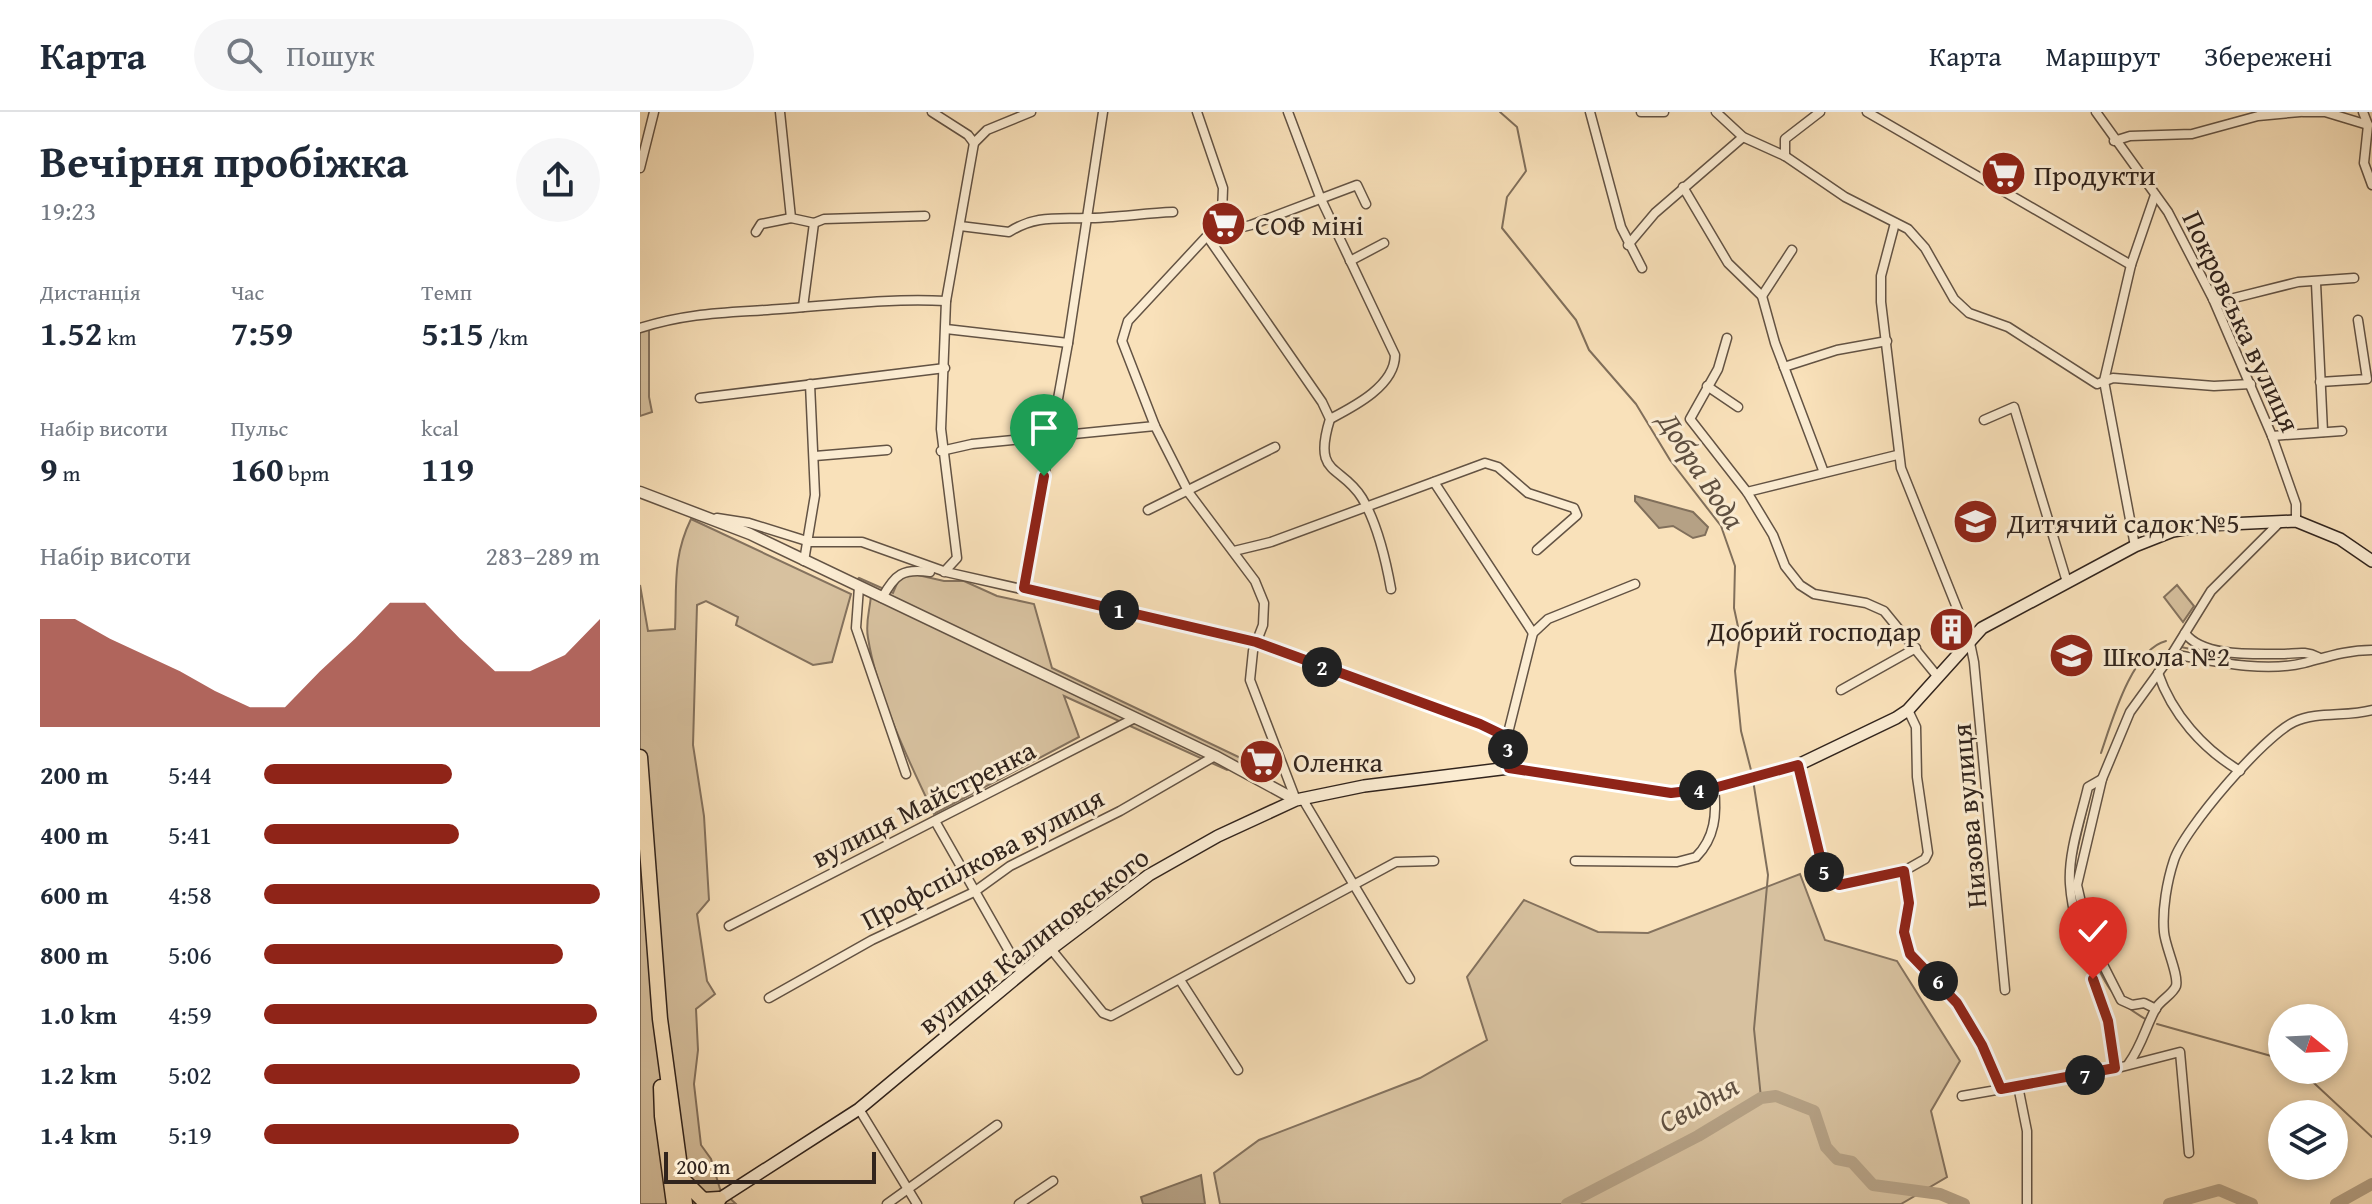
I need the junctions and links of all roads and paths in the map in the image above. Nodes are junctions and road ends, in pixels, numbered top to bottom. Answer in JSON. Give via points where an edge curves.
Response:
{"nodes":[{"id":1,"x":654,"y":112,"type":"edge"},
{"id":2,"x":780,"y":112,"type":"edge"},
{"id":3,"x":932,"y":112,"type":"edge"},
{"id":4,"x":1031,"y":112,"type":"edge"},
{"id":5,"x":1103,"y":112,"type":"edge"},
{"id":6,"x":1197,"y":112,"type":"edge"},
{"id":7,"x":1288,"y":112,"type":"edge"},
{"id":8,"x":1590,"y":112,"type":"edge"},
{"id":9,"x":1641,"y":112,"type":"edge"},
{"id":10,"x":1664,"y":112,"type":"edge"},
{"id":11,"x":1716,"y":112,"type":"edge"},
{"id":12,"x":1820,"y":112,"type":"edge"},
{"id":13,"x":1867,"y":112,"type":"edge"},
{"id":14,"x":2096,"y":112,"type":"edge"},
{"id":15,"x":2302,"y":112,"type":"edge"},
{"id":16,"x":2363,"y":112,"type":"edge"},
{"id":17,"x":2368,"y":125,"type":"junction"},
{"id":18,"x":1743,"y":137,"type":"junction"},
{"id":19,"x":2114,"y":141,"type":"junction"},
{"id":20,"x":974,"y":143,"type":"junction"},
{"id":21,"x":1785,"y":156,"type":"junction"},
{"id":22,"x":640,"y":168,"type":"edge"},
{"id":23,"x":2372,"y":185,"type":"edge"},
{"id":24,"x":1683,"y":187,"type":"junction"},
{"id":25,"x":2155,"y":195,"type":"junction"},
{"id":26,"x":1320,"y":197,"type":"junction"},
{"id":27,"x":1366,"y":204,"type":"dead end"},
{"id":28,"x":1173,"y":212,"type":"dead end"},
{"id":29,"x":925,"y":216,"type":"dead end"},
{"id":30,"x":791,"y":218,"type":"junction"},
{"id":31,"x":1087,"y":219,"type":"junction"},
{"id":32,"x":814,"y":223,"type":"junction"},
{"id":33,"x":1895,"y":223,"type":"junction"},
{"id":34,"x":960,"y":226,"type":"junction"},
{"id":35,"x":756,"y":232,"type":"dead end"},
{"id":36,"x":1207,"y":236,"type":"junction"},
{"id":37,"x":1384,"y":243,"type":"dead end"},
{"id":38,"x":1628,"y":245,"type":"junction"},
{"id":39,"x":1792,"y":250,"type":"dead end"},
{"id":40,"x":1350,"y":261,"type":"junction"},
{"id":41,"x":2131,"y":265,"type":"junction"},
{"id":42,"x":1642,"y":268,"type":"dead end"},
{"id":43,"x":2354,"y":278,"type":"dead end"},
{"id":44,"x":2316,"y":283,"type":"junction"},
{"id":45,"x":1762,"y":296,"type":"junction"},
{"id":46,"x":2213,"y":299,"type":"junction"},
{"id":47,"x":946,"y":301,"type":"junction"},
{"id":48,"x":803,"y":307,"type":"junction"},
{"id":49,"x":2358,"y":320,"type":"dead end"},
{"id":50,"x":640,"y":328,"type":"edge"},
{"id":51,"x":946,"y":329,"type":"junction"},
{"id":52,"x":1727,"y":338,"type":"dead end"},
{"id":53,"x":1887,"y":341,"type":"junction"},
{"id":54,"x":1068,"y":343,"type":"junction"},
{"id":55,"x":1784,"y":367,"type":"junction"},
{"id":56,"x":945,"y":368,"type":"junction"},
{"id":57,"x":2104,"y":381,"type":"junction"},
{"id":58,"x":2320,"y":382,"type":"junction"},
{"id":59,"x":810,"y":384,"type":"junction"},
{"id":60,"x":2251,"y":384,"type":"junction"},
{"id":61,"x":1707,"y":386,"type":"junction"},
{"id":62,"x":700,"y":398,"type":"dead end"},
{"id":63,"x":1738,"y":407,"type":"dead end"},
{"id":64,"x":1330,"y":419,"type":"junction"},
{"id":65,"x":1984,"y":420,"type":"dead end"},
{"id":66,"x":1155,"y":426,"type":"junction"},
{"id":67,"x":2342,"y":431,"type":"dead end"},
{"id":68,"x":2323,"y":432,"type":"junction"},
{"id":69,"x":2272,"y":436,"type":"junction"},
{"id":70,"x":1051,"y":439,"type":"junction"},
{"id":71,"x":1275,"y":447,"type":"dead end"},
{"id":72,"x":887,"y":450,"type":"dead end"},
{"id":73,"x":941,"y":451,"type":"junction"},
{"id":74,"x":1897,"y":455,"type":"junction"},
{"id":75,"x":815,"y":456,"type":"junction"},
{"id":76,"x":1823,"y":470,"type":"junction"},
{"id":77,"x":1434,"y":482,"type":"junction"},
{"id":78,"x":640,"y":492,"type":"edge"},
{"id":79,"x":1747,"y":492,"type":"junction"},
{"id":80,"x":1189,"y":493,"type":"junction"},
{"id":81,"x":1366,"y":508,"type":"junction"},
{"id":82,"x":1148,"y":510,"type":"dead end"},
{"id":83,"x":704,"y":516,"type":"junction"},
{"id":84,"x":2282,"y":520,"type":"junction"},
{"id":85,"x":2296,"y":521,"type":"junction"},
{"id":86,"x":810,"y":542,"type":"junction"},
{"id":87,"x":2135,"y":546,"type":"junction"},
{"id":88,"x":1537,"y":550,"type":"dead end"},
{"id":89,"x":1234,"y":551,"type":"junction"},
{"id":90,"x":804,"y":561,"type":"junction"},
{"id":91,"x":2372,"y":561,"type":"edge"},
{"id":92,"x":946,"y":572,"type":"junction"},
{"id":93,"x":2067,"y":582,"type":"junction"},
{"id":94,"x":1635,"y":584,"type":"dead end"},
{"id":95,"x":859,"y":587,"type":"junction"},
{"id":96,"x":1024,"y":588,"type":"junction"},
{"id":97,"x":1391,"y":589,"type":"dead end"},
{"id":98,"x":882,"y":598,"type":"junction"},
{"id":99,"x":1533,"y":633,"type":"junction"},
{"id":100,"x":2185,"y":633,"type":"junction"},
{"id":101,"x":1969,"y":638,"type":"junction"},
{"id":102,"x":1256,"y":642,"type":"junction"},
{"id":103,"x":1916,"y":648,"type":"junction"},
{"id":104,"x":2372,"y":650,"type":"edge"},
{"id":105,"x":2172,"y":654,"type":"junction"},
{"id":106,"x":2318,"y":657,"type":"junction"},
{"id":107,"x":2158,"y":673,"type":"junction"},
{"id":108,"x":1938,"y":677,"type":"junction"},
{"id":109,"x":1841,"y":690,"type":"dead end"},
{"id":110,"x":1908,"y":710,"type":"junction"},
{"id":111,"x":2372,"y":710,"type":"edge"},
{"id":112,"x":1135,"y":718,"type":"junction"},
{"id":113,"x":1507,"y":737,"type":"junction"},
{"id":114,"x":1215,"y":756,"type":"junction"},
{"id":115,"x":640,"y":757,"type":"edge"},
{"id":116,"x":1798,"y":765,"type":"junction"},
{"id":117,"x":1509,"y":768,"type":"junction"},
{"id":118,"x":2240,"y":771,"type":"junction"},
{"id":119,"x":906,"y":774,"type":"dead end"},
{"id":120,"x":1714,"y":788,"type":"junction"},
{"id":121,"x":1299,"y":799,"type":"junction"},
{"id":122,"x":935,"y":821,"type":"junction"},
{"id":123,"x":1434,"y":861,"type":"dead end"},
{"id":124,"x":1575,"y":861,"type":"dead end"},
{"id":125,"x":1904,"y":871,"type":"junction"},
{"id":126,"x":1351,"y":886,"type":"junction"},
{"id":127,"x":974,"y":892,"type":"junction"},
{"id":128,"x":2079,"y":914,"type":"junction"},
{"id":129,"x":729,"y":926,"type":"dead end"},
{"id":130,"x":1051,"y":949,"type":"junction"},
{"id":131,"x":1022,"y":974,"type":"junction"},
{"id":132,"x":1410,"y":979,"type":"dead end"},
{"id":133,"x":1180,"y":980,"type":"junction"},
{"id":134,"x":2005,"y":990,"type":"dead end"},
{"id":135,"x":769,"y":998,"type":"dead end"},
{"id":136,"x":2156,"y":1009,"type":"junction"},
{"id":137,"x":660,"y":1019,"type":"junction"},
{"id":138,"x":2129,"y":1063,"type":"junction"},
{"id":139,"x":2115,"y":1068,"type":"junction"},
{"id":140,"x":1238,"y":1070,"type":"dead end"},
{"id":141,"x":2018,"y":1086,"type":"junction"},
{"id":142,"x":2001,"y":1089,"type":"junction"},
{"id":143,"x":1962,"y":1096,"type":"dead end"},
{"id":144,"x":859,"y":1109,"type":"junction"},
{"id":145,"x":997,"y":1125,"type":"dead end"},
{"id":146,"x":2189,"y":1153,"type":"dead end"},
{"id":147,"x":680,"y":1176,"type":"junction"},
{"id":148,"x":1053,"y":1181,"type":"dead end"},
{"id":149,"x":908,"y":1189,"type":"junction"},
{"id":150,"x":715,"y":1202,"type":"edge"},
{"id":151,"x":674,"y":1204,"type":"edge"},
{"id":152,"x":685,"y":1204,"type":"edge"},
{"id":153,"x":887,"y":1204,"type":"edge"},
{"id":154,"x":917,"y":1204,"type":"edge"},
{"id":155,"x":1019,"y":1204,"type":"edge"},
{"id":156,"x":2027,"y":1204,"type":"edge"}],
"edges":[{"from":1,"to":22,"type":"street"},
{"from":2,"to":30,"type":"street"},
{"from":3,"to":20,"type":"street"},
{"from":4,"to":20,"type":"street","via":[[987,130]]},
{"from":5,"to":31,"type":"street"},
{"from":6,"to":36,"type":"street","via":[[1223,188],[1222,214]]},
{"from":7,"to":26,"type":"street"},
{"from":8,"to":38,"type":"street"},
{"from":9,"to":10,"type":"street"},
{"from":11,"to":18,"type":"street"},
{"from":12,"to":21,"type":"street","via":[[1785,139]]},
{"from":13,"to":41,"type":"street"},
{"from":14,"to":19,"type":"street","name":"Покровська вулиця"},
{"from":15,"to":17,"type":"street","via":[[2325,112]]},
{"from":15,"to":19,"type":"street","via":[[2258,116],[2192,134]]},
{"from":16,"to":17,"type":"street"},
{"from":17,"to":23,"type":"street","via":[[2364,163]]},
{"from":18,"to":21,"type":"street"},
{"from":18,"to":24,"type":"street"},
{"from":19,"to":25,"type":"street","name":"Покровська вулиця"},
{"from":20,"to":34,"type":"street"},
{"from":21,"to":33,"type":"street"},
{"from":24,"to":38,"type":"street"},
{"from":24,"to":45,"type":"street","via":[[1728,263]]},
{"from":25,"to":41,"type":"street"},
{"from":25,"to":46,"type":"street","name":"Покровська вулиця"},
{"from":26,"to":27,"type":"street","via":[[1357,185]]},
{"from":26,"to":36,"type":"street"},
{"from":26,"to":40,"type":"street"},
{"from":28,"to":31,"type":"street"},
{"from":29,"to":32,"type":"street"},
{"from":30,"to":32,"type":"street"},
{"from":30,"to":35,"type":"street","via":[[761,224]]},
{"from":31,"to":34,"type":"street","via":[[1052,216],[1009,232]]},
{"from":31,"to":54,"type":"street"},
{"from":32,"to":48,"type":"street"},
{"from":33,"to":53,"type":"street","name":"Низова вулиця","via":[[1881,276]]},
{"from":33,"to":57,"type":"street","via":[[1919,241],[1954,299],[1969,313],[2008,327],[2097,384]]},
{"from":34,"to":47,"type":"street"},
{"from":36,"to":64,"type":"street"},
{"from":36,"to":66,"type":"street","via":[[1128,321],[1122,341]]},
{"from":37,"to":40,"type":"street"},
{"from":38,"to":42,"type":"street"},
{"from":39,"to":45,"type":"street"},
{"from":40,"to":64,"type":"street","via":[[1395,355],[1380,384]]},
{"from":41,"to":57,"type":"street"},
{"from":43,"to":44,"type":"street"},
{"from":44,"to":46,"type":"street"},
{"from":44,"to":58,"type":"street"},
{"from":45,"to":55,"type":"street"},
{"from":46,"to":60,"type":"street","name":"Покровська вулиця"},
{"from":47,"to":48,"type":"street","via":[[855,300]]},
{"from":47,"to":51,"type":"street"},
{"from":48,"to":50,"type":"street","via":[[716,311]]},
{"from":49,"to":58,"type":"street","via":[[2367,379]]},
{"from":51,"to":54,"type":"street"},
{"from":51,"to":56,"type":"street"},
{"from":52,"to":61,"type":"street"},
{"from":53,"to":55,"type":"street"},
{"from":53,"to":74,"type":"street","name":"Низова вулиця"},
{"from":54,"to":70,"type":"street"},
{"from":55,"to":76,"type":"street"},
{"from":56,"to":59,"type":"street"},
{"from":56,"to":73,"type":"street"},
{"from":57,"to":60,"type":"street"},
{"from":57,"to":87,"type":"street"},
{"from":58,"to":68,"type":"street"},
{"from":59,"to":62,"type":"street"},
{"from":59,"to":75,"type":"street"},
{"from":60,"to":69,"type":"street","name":"Покровська вулиця"},
{"from":61,"to":63,"type":"street"},
{"from":61,"to":79,"type":"street","via":[[1690,419]]},
{"from":64,"to":81,"type":"street","via":[[1324,439],[1331,471]]},
{"from":65,"to":93,"type":"street","via":[[2014,407]]},
{"from":66,"to":70,"type":"street"},
{"from":66,"to":80,"type":"street"},
{"from":67,"to":68,"type":"street"},
{"from":68,"to":69,"type":"street"},
{"from":69,"to":85,"type":"street","name":"Покровська вулиця","via":[[2296,504]]},
{"from":70,"to":73,"type":"street"},
{"from":70,"to":96,"type":"street"},
{"from":71,"to":80,"type":"street"},
{"from":72,"to":75,"type":"street"},
{"from":73,"to":92,"type":"street","via":[[957,558]]},
{"from":74,"to":76,"type":"street"},
{"from":74,"to":101,"type":"street","name":"Низова вулиця"},
{"from":75,"to":86,"type":"street"},
{"from":76,"to":79,"type":"street"},
{"from":77,"to":81,"type":"street"},
{"from":77,"to":88,"type":"street","via":[[1491,464],[1528,493],[1574,508],[1577,515]]},
{"from":77,"to":99,"type":"street"},
{"from":78,"to":83,"type":"street"},
{"from":79,"to":103,"type":"street","via":[[1800,585],[1814,594],[1884,611]]},
{"from":80,"to":82,"type":"street"},
{"from":80,"to":89,"type":"street"},
{"from":81,"to":89,"type":"street"},
{"from":81,"to":97,"type":"street"},
{"from":83,"to":86,"type":"street"},
{"from":83,"to":90,"type":"street"},
{"from":84,"to":85,"type":"main road"},
{"from":84,"to":87,"type":"main road","via":[[2173,531]]},
{"from":84,"to":100,"type":"street","via":[[2211,591]]},
{"from":85,"to":91,"type":"main road","via":[[2340,539]]},
{"from":86,"to":90,"type":"street"},
{"from":86,"to":92,"type":"street","via":[[862,542]]},
{"from":87,"to":93,"type":"main road"},
{"from":89,"to":102,"type":"street","via":[[1264,603]]},
{"from":90,"to":95,"type":"street"},
{"from":92,"to":96,"type":"street"},
{"from":92,"to":98,"type":"street","via":[[903,571],[894,576]]},
{"from":93,"to":101,"type":"main road"},
{"from":94,"to":99,"type":"street","via":[[1548,619]]},
{"from":95,"to":98,"type":"street"},
{"from":95,"to":119,"type":"street","via":[[856,628]]},
{"from":96,"to":102,"type":"street"},
{"from":98,"to":112,"type":"street"},
{"from":99,"to":113,"type":"street"},
{"from":100,"to":105,"type":"street"},
{"from":100,"to":106,"type":"street","via":[[2206,648],[2308,651]]},
{"from":101,"to":108,"type":"main road"},
{"from":101,"to":134,"type":"street","name":"Низова вулиця","via":[[1985,752]]},
{"from":102,"to":113,"type":"street"},
{"from":102,"to":121,"type":"street","via":[[1250,680]]},
{"from":103,"to":108,"type":"street"},
{"from":103,"to":109,"type":"street"},
{"from":104,"to":106,"type":"street"},
{"from":105,"to":106,"type":"street","via":[[2261,665]]},
{"from":105,"to":107,"type":"street"},
{"from":107,"to":118,"type":"street","via":[[2165,695],[2185,722],[2208,748]]},
{"from":107,"to":128,"type":"street","via":[[2130,712],[2102,779],[2077,885]]},
{"from":108,"to":110,"type":"main road"},
{"from":110,"to":116,"type":"main road","name":"вулиця Калиновського"},
{"from":110,"to":125,"type":"street","via":[[1916,727],[1928,853]]},
{"from":111,"to":118,"type":"street","via":[[2295,722]]},
{"from":112,"to":114,"type":"street"},
{"from":112,"to":122,"type":"street","name":"вулиця Майстренка"},
{"from":113,"to":117,"type":"street"},
{"from":114,"to":121,"type":"street"},
{"from":114,"to":127,"type":"street","name":"Профспілкова вулиця","via":[[1010,866]]},
{"from":115,"to":137,"type":"highway"},
{"from":116,"to":120,"type":"main road","name":"вулиця Калиновського"},
{"from":116,"to":125,"type":"street","via":[[1830,880],[1839,885]]},
{"from":117,"to":120,"type":"main road","name":"вулиця Калиновського","via":[[1671,793]]},
{"from":117,"to":121,"type":"main road","name":"вулиця Калиновського"},
{"from":118,"to":136,"type":"street","via":[[2185,834],[2174,860],[2164,933],[2176,988]]},
{"from":120,"to":124,"type":"street","via":[[1711,835],[1696,857],[1677,862]]},
{"from":121,"to":126,"type":"street"},
{"from":121,"to":130,"type":"main road","name":"вулиця Калиновського","via":[[1149,875]]},
{"from":122,"to":127,"type":"street"},
{"from":122,"to":129,"type":"street","name":"вулиця Майстренка"},
{"from":123,"to":126,"type":"street","via":[[1396,862]]},
{"from":125,"to":142,"type":"street","via":[[1909,903],[1904,932],[1910,954],[1941,984],[1982,1045]]},
{"from":126,"to":132,"type":"street"},
{"from":126,"to":133,"type":"street"},
{"from":127,"to":131,"type":"street"},
{"from":127,"to":135,"type":"street","name":"Профспілкова вулиця","via":[[872,940]]},
{"from":128,"to":136,"type":"street","via":[[2121,1000]]},
{"from":128,"to":139,"type":"street"},
{"from":130,"to":131,"type":"main road","name":"вулиця Калиновського"},
{"from":130,"to":133,"type":"street","via":[[1111,1016]]},
{"from":131,"to":144,"type":"main road","name":"вулиця Калиновського"},
{"from":133,"to":140,"type":"street"},
{"from":136,"to":138,"type":"street","via":[[2143,1044]]},
{"from":137,"to":147,"type":"highway"},
{"from":137,"to":151,"type":"highway","via":[[662,1116]]},
{"from":138,"to":139,"type":"street"},
{"from":138,"to":146,"type":"street","via":[[2180,1052]]},
{"from":139,"to":141,"type":"street"},
{"from":141,"to":142,"type":"street"},
{"from":141,"to":156,"type":"street","via":[[2027,1131]]},
{"from":142,"to":143,"type":"street"},
{"from":144,"to":149,"type":"street"},
{"from":144,"to":150,"type":"main road","name":"вулиця Калиновського"},
{"from":145,"to":149,"type":"street"},
{"from":147,"to":150,"type":"highway","via":[[703,1200]]},
{"from":147,"to":152,"type":"highway"},
{"from":148,"to":155,"type":"street"},
{"from":149,"to":153,"type":"street"},
{"from":149,"to":154,"type":"street"}]}
